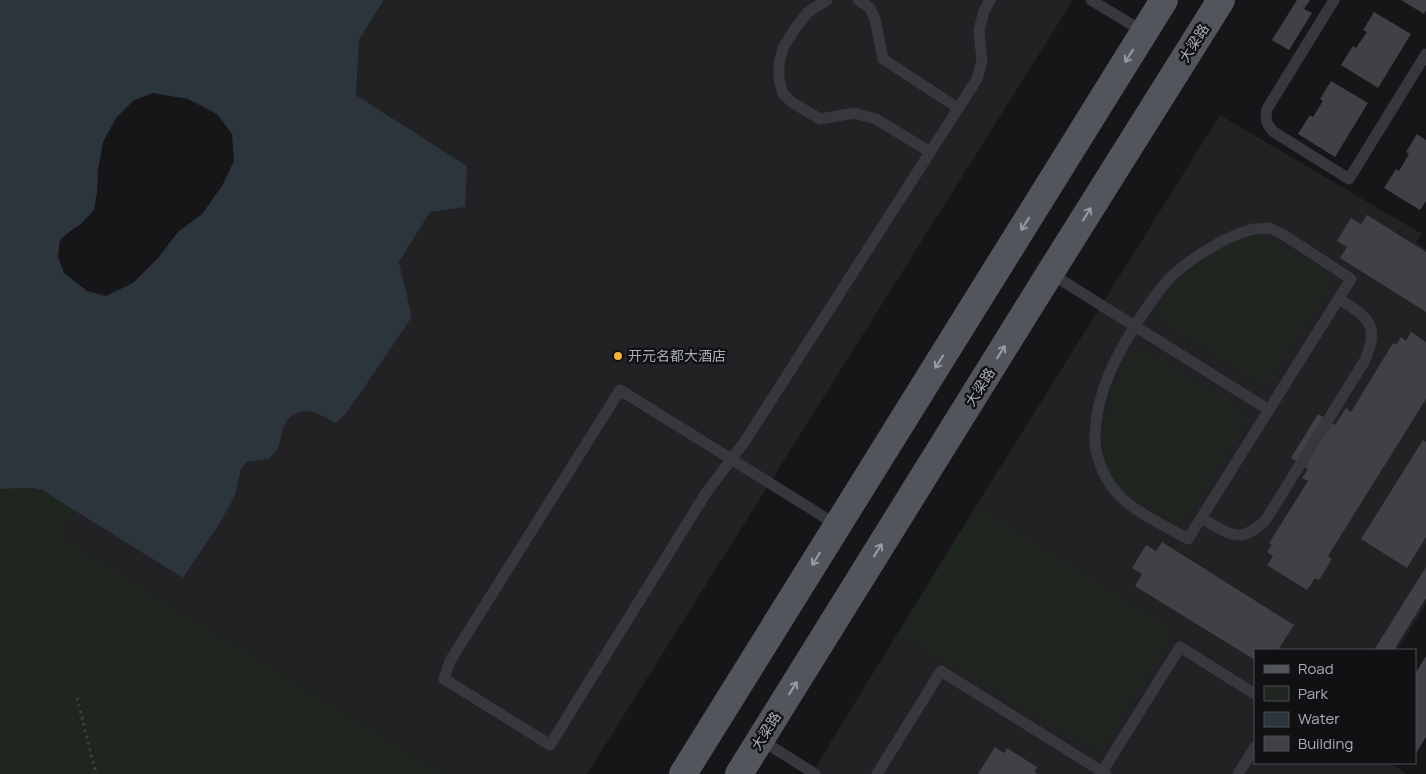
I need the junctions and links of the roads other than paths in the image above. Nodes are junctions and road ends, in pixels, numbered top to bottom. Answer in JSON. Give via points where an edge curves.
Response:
{"nodes":[{"id":1,"x":827,"y":0,"type":"edge"},
{"id":2,"x":858,"y":0,"type":"edge"},
{"id":3,"x":990,"y":0,"type":"edge"},
{"id":4,"x":1091,"y":0,"type":"edge"},
{"id":5,"x":1164,"y":0,"type":"edge"},
{"id":6,"x":1221,"y":0,"type":"edge"},
{"id":7,"x":1334,"y":0,"type":"edge"},
{"id":8,"x":1144,"y":32,"type":"junction"},
{"id":9,"x":1426,"y":54,"type":"edge"},
{"id":10,"x":958,"y":108,"type":"junction"},
{"id":11,"x":930,"y":152,"type":"junction"},
{"id":12,"x":1050,"y":273,"type":"junction"},
{"id":13,"x":1339,"y":299,"type":"junction"},
{"id":14,"x":1135,"y":325,"type":"junction"},
{"id":15,"x":1269,"y":410,"type":"junction"},
{"id":16,"x":731,"y":459,"type":"junction"},
{"id":17,"x":1202,"y":518,"type":"junction"},
{"id":18,"x":838,"y":525,"type":"junction"},
{"id":19,"x":1254,"y":693,"type":"edge"},
{"id":20,"x":761,"y":740,"type":"junction"},
{"id":21,"x":1254,"y":749,"type":"edge"},
{"id":22,"x":1104,"y":773,"type":"edge"},
{"id":23,"x":683,"y":774,"type":"edge"},
{"id":24,"x":739,"y":774,"type":"edge"},
{"id":25,"x":815,"y":774,"type":"edge"},
{"id":26,"x":877,"y":774,"type":"edge"},
{"id":27,"x":1238,"y":774,"type":"edge"}],
"edges":[{"from":1,"to":11,"type":"lane","via":[[808,12],[783,48],[779,64],[783,94],[793,104],[820,119],[854,113],[876,119]]},
{"from":2,"to":10,"type":"lane","via":[[870,8],[876,19],[884,59]]},
{"from":3,"to":10,"type":"lane","via":[[979,30],[980,70]]},
{"from":4,"to":8,"type":"lane"},
{"from":5,"to":8,"type":"main road"},
{"from":12,"to":6,"type":"main road","name":"大梁路","one_way":true},
{"from":7,"to":9,"type":"lane","via":[[1265,117],[1274,132],[1349,178]]},
{"from":8,"to":18,"type":"main road","one_way":true},
{"from":10,"to":11,"type":"lane"},
{"from":11,"to":16,"type":"lane"},
{"from":12,"to":14,"type":"lane"},
{"from":20,"to":12,"type":"main road","name":"大梁路","one_way":true},
{"from":13,"to":14,"type":"lane","via":[[1351,279],[1284,235],[1269,228],[1252,229],[1227,238],[1183,267],[1156,294]]},
{"from":13,"to":15,"type":"lane"},
{"from":13,"to":17,"type":"lane","via":[[1368,321],[1369,351],[1265,521],[1249,534],[1235,535]]},
{"from":14,"to":15,"type":"lane"},
{"from":14,"to":17,"type":"lane","via":[[1103,389],[1094,437],[1099,460],[1119,497],[1188,539]]},
{"from":15,"to":17,"type":"lane"},
{"from":16,"to":16,"type":"lane","via":[[620,390],[450,661],[444,679],[550,745],[706,493]]},
{"from":16,"to":18,"type":"lane"},
{"from":18,"to":23,"type":"main road","one_way":true},
{"from":19,"to":22,"type":"lane","via":[[1180,648]]},
{"from":20,"to":24,"type":"main road","name":"大梁路"},
{"from":20,"to":25,"type":"lane"},
{"from":21,"to":27,"type":"lane"},
{"from":22,"to":26,"type":"lane","via":[[941,671]]}]}
